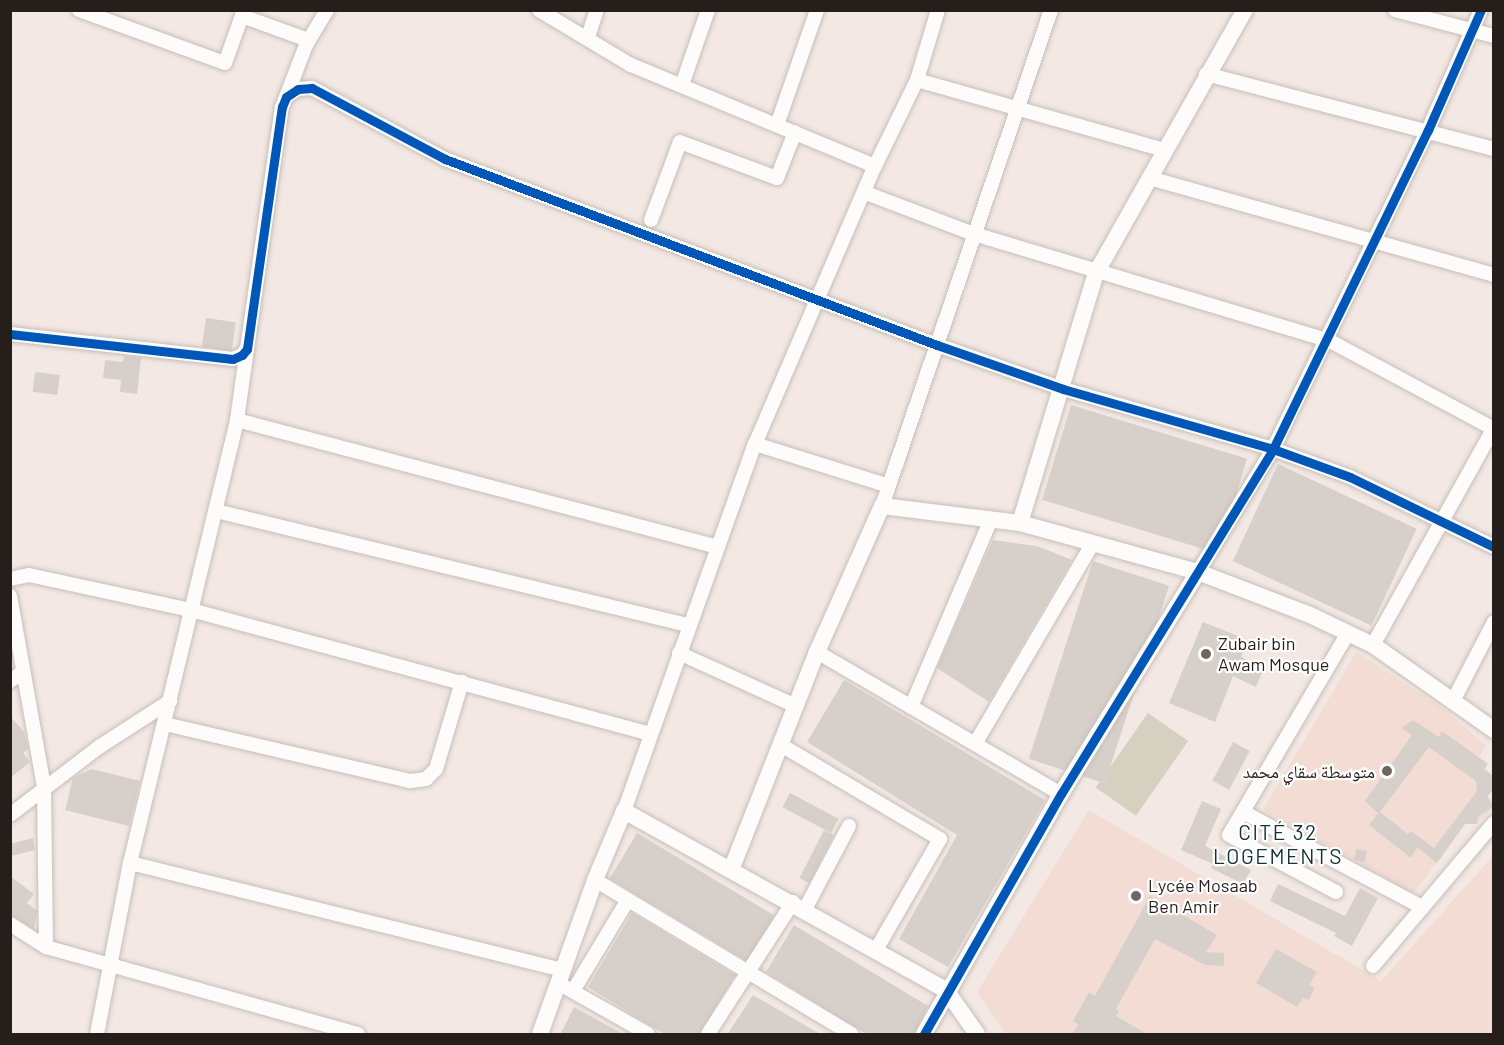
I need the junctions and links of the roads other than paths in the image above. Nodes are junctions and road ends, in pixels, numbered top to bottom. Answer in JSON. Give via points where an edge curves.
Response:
{"nodes":[{"id":1,"x":79,"y":10,"type":"edge"},
{"id":2,"x":327,"y":10,"type":"edge"},
{"id":3,"x":539,"y":10,"type":"edge"},
{"id":4,"x":597,"y":10,"type":"edge"},
{"id":5,"x":708,"y":10,"type":"edge"},
{"id":6,"x":817,"y":10,"type":"edge"},
{"id":7,"x":939,"y":10,"type":"edge"},
{"id":8,"x":1051,"y":10,"type":"edge"},
{"id":9,"x":1245,"y":10,"type":"edge"},
{"id":10,"x":1395,"y":10,"type":"edge"},
{"id":11,"x":1480,"y":10,"type":"edge"},
{"id":12,"x":243,"y":13,"type":"edge"},
{"id":13,"x":1472,"y":31,"type":"junction"},
{"id":14,"x":1494,"y":36,"type":"edge"},
{"id":15,"x":588,"y":37,"type":"junction"},
{"id":16,"x":308,"y":40,"type":"junction"},
{"id":17,"x":1206,"y":74,"type":"junction"},
{"id":18,"x":917,"y":80,"type":"junction"},
{"id":19,"x":682,"y":85,"type":"junction"},
{"id":20,"x":286,"y":97,"type":"junction"},
{"id":21,"x":1017,"y":110,"type":"junction"},
{"id":22,"x":777,"y":125,"type":"junction"},
{"id":23,"x":1428,"y":130,"type":"junction"},
{"id":24,"x":795,"y":132,"type":"junction"},
{"id":25,"x":1494,"y":149,"type":"edge"},
{"id":26,"x":1164,"y":150,"type":"junction"},
{"id":27,"x":875,"y":166,"type":"junction"},
{"id":28,"x":1149,"y":178,"type":"junction"},
{"id":29,"x":867,"y":193,"type":"junction"},
{"id":30,"x":651,"y":220,"type":"dead end"},
{"id":31,"x":974,"y":234,"type":"junction"},
{"id":32,"x":1375,"y":240,"type":"junction"},
{"id":33,"x":1096,"y":273,"type":"junction"},
{"id":34,"x":1494,"y":275,"type":"edge"},
{"id":35,"x":817,"y":301,"type":"junction"},
{"id":36,"x":10,"y":334,"type":"edge"},
{"id":37,"x":1328,"y":340,"type":"junction"},
{"id":38,"x":937,"y":345,"type":"junction"},
{"id":39,"x":248,"y":349,"type":"junction"},
{"id":40,"x":1063,"y":389,"type":"junction"},
{"id":41,"x":237,"y":420,"type":"junction"},
{"id":42,"x":1493,"y":429,"type":"edge"},
{"id":43,"x":755,"y":444,"type":"junction"},
{"id":44,"x":1273,"y":449,"type":"junction"},
{"id":45,"x":889,"y":486,"type":"junction"},
{"id":46,"x":882,"y":506,"type":"junction"},
{"id":47,"x":216,"y":511,"type":"junction"},
{"id":48,"x":991,"y":519,"type":"junction"},
{"id":49,"x":1441,"y":520,"type":"junction"},
{"id":50,"x":1020,"y":523,"type":"junction"},
{"id":51,"x":1093,"y":543,"type":"junction"},
{"id":52,"x":717,"y":547,"type":"junction"},
{"id":53,"x":1494,"y":547,"type":"edge"},
{"id":54,"x":1198,"y":573,"type":"junction"},
{"id":55,"x":10,"y":579,"type":"edge"},
{"id":56,"x":10,"y":596,"type":"edge"},
{"id":57,"x":190,"y":610,"type":"junction"},
{"id":58,"x":1494,"y":622,"type":"edge"},
{"id":59,"x":689,"y":625,"type":"junction"},
{"id":60,"x":1348,"y":633,"type":"junction"},
{"id":61,"x":1373,"y":645,"type":"junction"},
{"id":62,"x":817,"y":652,"type":"junction"},
{"id":63,"x":679,"y":653,"type":"junction"},
{"id":64,"x":23,"y":672,"type":"junction"},
{"id":65,"x":10,"y":681,"type":"edge"},
{"id":66,"x":462,"y":682,"type":"junction"},
{"id":67,"x":171,"y":701,"type":"junction"},
{"id":68,"x":1453,"y":701,"type":"junction"},
{"id":69,"x":796,"y":706,"type":"junction"},
{"id":70,"x":911,"y":707,"type":"junction"},
{"id":71,"x":165,"y":724,"type":"junction"},
{"id":72,"x":1494,"y":730,"type":"edge"},
{"id":73,"x":651,"y":734,"type":"junction"},
{"id":74,"x":975,"y":744,"type":"junction"},
{"id":75,"x":781,"y":745,"type":"junction"},
{"id":76,"x":44,"y":786,"type":"junction"},
{"id":77,"x":1061,"y":794,"type":"junction"},
{"id":78,"x":624,"y":811,"type":"junction"},
{"id":79,"x":1243,"y":812,"type":"junction"},
{"id":80,"x":10,"y":815,"type":"edge"},
{"id":81,"x":1494,"y":823,"type":"edge"},
{"id":82,"x":849,"y":826,"type":"dead end"},
{"id":83,"x":130,"y":863,"type":"junction"},
{"id":84,"x":731,"y":870,"type":"junction"},
{"id":85,"x":594,"y":880,"type":"junction"},
{"id":86,"x":1336,"y":892,"type":"dead end"},
{"id":87,"x":628,"y":900,"type":"junction"},
{"id":88,"x":799,"y":906,"type":"junction"},
{"id":89,"x":1422,"y":907,"type":"junction"},
{"id":90,"x":10,"y":924,"type":"edge"},
{"id":91,"x":46,"y":947,"type":"junction"},
{"id":92,"x":876,"y":950,"type":"junction"},
{"id":93,"x":1373,"y":966,"type":"dead end"},
{"id":94,"x":110,"y":967,"type":"junction"},
{"id":95,"x":746,"y":972,"type":"junction"},
{"id":96,"x":561,"y":976,"type":"junction"},
{"id":97,"x":946,"y":990,"type":"junction"},
{"id":98,"x":573,"y":991,"type":"junction"},
{"id":99,"x":97,"y":1035,"type":"edge"},
{"id":100,"x":358,"y":1035,"type":"edge"},
{"id":101,"x":540,"y":1035,"type":"edge"},
{"id":102,"x":648,"y":1035,"type":"edge"},
{"id":103,"x":708,"y":1035,"type":"edge"},
{"id":104,"x":851,"y":1035,"type":"edge"},
{"id":105,"x":924,"y":1035,"type":"edge"},
{"id":106,"x":977,"y":1035,"type":"edge"}],
"edges":[{"from":1,"to":12,"type":"street","via":[[225,63]]},
{"from":2,"to":16,"type":"street"},
{"from":3,"to":15,"type":"street"},
{"from":4,"to":15,"type":"street"},
{"from":5,"to":19,"type":"street"},
{"from":6,"to":22,"type":"street"},
{"from":7,"to":18,"type":"street"},
{"from":8,"to":21,"type":"street"},
{"from":9,"to":17,"type":"street"},
{"from":10,"to":13,"type":"street"},
{"from":11,"to":13,"type":"street"},
{"from":12,"to":16,"type":"street"},
{"from":13,"to":14,"type":"street"},
{"from":13,"to":23,"type":"street"},
{"from":15,"to":19,"type":"street","via":[[631,65]]},
{"from":16,"to":20,"type":"street"},
{"from":17,"to":23,"type":"street"},
{"from":17,"to":26,"type":"street"},
{"from":18,"to":21,"type":"street"},
{"from":18,"to":27,"type":"street"},
{"from":19,"to":22,"type":"street"},
{"from":20,"to":35,"type":"street","via":[[298,88],[312,88],[445,159]]},
{"from":20,"to":39,"type":"street"},
{"from":21,"to":26,"type":"street"},
{"from":21,"to":31,"type":"street"},
{"from":22,"to":24,"type":"street"},
{"from":23,"to":25,"type":"street"},
{"from":23,"to":32,"type":"street"},
{"from":24,"to":27,"type":"street"},
{"from":24,"to":30,"type":"street","via":[[777,178],[681,142]]},
{"from":26,"to":28,"type":"street"},
{"from":27,"to":29,"type":"street"},
{"from":28,"to":32,"type":"street"},
{"from":28,"to":33,"type":"street"},
{"from":29,"to":31,"type":"street"},
{"from":29,"to":35,"type":"street"},
{"from":31,"to":33,"type":"street"},
{"from":31,"to":38,"type":"street"},
{"from":32,"to":34,"type":"street"},
{"from":32,"to":37,"type":"street"},
{"from":33,"to":37,"type":"street"},
{"from":33,"to":40,"type":"street"},
{"from":35,"to":38,"type":"street"},
{"from":35,"to":43,"type":"street"},
{"from":36,"to":39,"type":"street","via":[[233,359]]},
{"from":37,"to":42,"type":"street"},
{"from":37,"to":44,"type":"street"},
{"from":38,"to":40,"type":"street"},
{"from":38,"to":45,"type":"street"},
{"from":39,"to":41,"type":"street"},
{"from":40,"to":44,"type":"street"},
{"from":40,"to":50,"type":"street"},
{"from":41,"to":47,"type":"street"},
{"from":41,"to":52,"type":"street"},
{"from":42,"to":49,"type":"street"},
{"from":43,"to":45,"type":"street"},
{"from":43,"to":52,"type":"street"},
{"from":44,"to":49,"type":"street","via":[[1350,477]]},
{"from":44,"to":54,"type":"street"},
{"from":45,"to":46,"type":"street"},
{"from":46,"to":48,"type":"street"},
{"from":46,"to":62,"type":"street"},
{"from":47,"to":57,"type":"street"},
{"from":47,"to":59,"type":"street"},
{"from":48,"to":50,"type":"street"},
{"from":48,"to":70,"type":"street"},
{"from":49,"to":53,"type":"street"},
{"from":49,"to":61,"type":"street"},
{"from":50,"to":51,"type":"street"},
{"from":51,"to":54,"type":"street"},
{"from":51,"to":74,"type":"street"},
{"from":52,"to":59,"type":"street"},
{"from":54,"to":60,"type":"street"},
{"from":54,"to":77,"type":"street"},
{"from":55,"to":57,"type":"street","via":[[29,575]]},
{"from":56,"to":64,"type":"street"},
{"from":57,"to":66,"type":"street"},
{"from":57,"to":67,"type":"street"},
{"from":58,"to":68,"type":"street"},
{"from":59,"to":63,"type":"street"},
{"from":60,"to":61,"type":"street"},
{"from":60,"to":79,"type":"street"},
{"from":61,"to":68,"type":"street"},
{"from":62,"to":69,"type":"street"},
{"from":62,"to":70,"type":"street"},
{"from":63,"to":69,"type":"street"},
{"from":63,"to":73,"type":"street"},
{"from":64,"to":65,"type":"street"},
{"from":64,"to":76,"type":"street"},
{"from":66,"to":71,"type":"street","via":[[436,769],[426,779],[410,781]]},
{"from":66,"to":73,"type":"street"},
{"from":67,"to":71,"type":"street"},
{"from":67,"to":76,"type":"street"},
{"from":68,"to":72,"type":"street"},
{"from":69,"to":75,"type":"street"},
{"from":70,"to":74,"type":"street"},
{"from":71,"to":83,"type":"street"},
{"from":73,"to":78,"type":"street"},
{"from":74,"to":77,"type":"street"},
{"from":75,"to":84,"type":"street"},
{"from":75,"to":92,"type":"street","via":[[940,839]]},
{"from":76,"to":80,"type":"street"},
{"from":76,"to":91,"type":"street"},
{"from":77,"to":97,"type":"street"},
{"from":78,"to":84,"type":"street"},
{"from":78,"to":85,"type":"street"},
{"from":79,"to":86,"type":"street","via":[[1229,835]]},
{"from":79,"to":89,"type":"street"},
{"from":81,"to":89,"type":"street"},
{"from":82,"to":88,"type":"street"},
{"from":83,"to":94,"type":"street"},
{"from":83,"to":96,"type":"street"},
{"from":84,"to":88,"type":"street"},
{"from":85,"to":87,"type":"street"},
{"from":85,"to":96,"type":"street"},
{"from":87,"to":95,"type":"street"},
{"from":87,"to":98,"type":"street"},
{"from":88,"to":92,"type":"street"},
{"from":88,"to":95,"type":"street"},
{"from":89,"to":93,"type":"street"},
{"from":90,"to":91,"type":"street"},
{"from":91,"to":94,"type":"street"},
{"from":92,"to":97,"type":"street"},
{"from":94,"to":99,"type":"street"},
{"from":94,"to":100,"type":"street"},
{"from":95,"to":103,"type":"street"},
{"from":95,"to":104,"type":"street"},
{"from":96,"to":98,"type":"street"},
{"from":96,"to":101,"type":"street"},
{"from":97,"to":105,"type":"street"},
{"from":97,"to":106,"type":"street"},
{"from":98,"to":102,"type":"street"}]}
